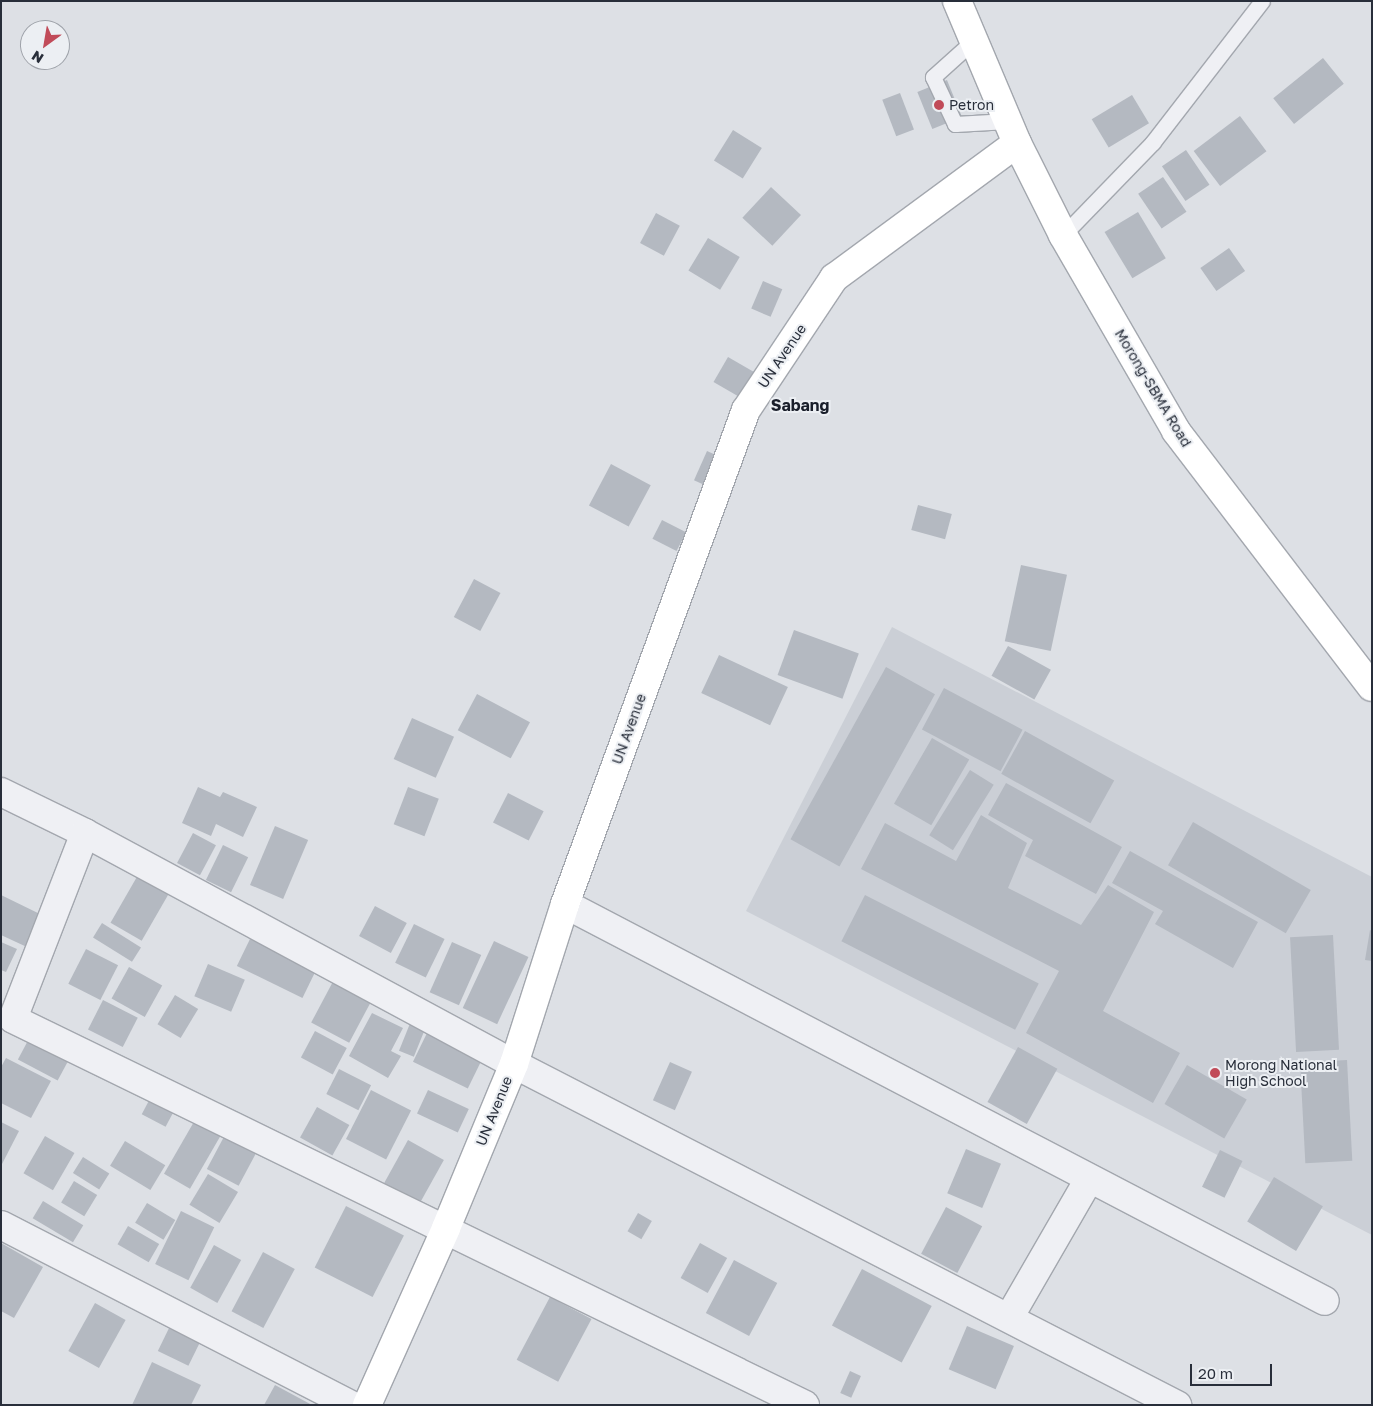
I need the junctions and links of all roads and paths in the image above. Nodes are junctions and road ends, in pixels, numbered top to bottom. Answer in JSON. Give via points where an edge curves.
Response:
{"nodes":[{"id":1,"x":957,"y":1,"type":"edge"},
{"id":2,"x":1262,"y":1,"type":"edge"},
{"id":3,"x":974,"y":41,"type":"junction"},
{"id":4,"x":1012,"y":132,"type":"junction"},
{"id":5,"x":1063,"y":235,"type":"junction"},
{"id":6,"x":1372,"y":687,"type":"edge"},
{"id":7,"x":1,"y":792,"type":"edge"},
{"id":8,"x":85,"y":833,"type":"junction"},
{"id":9,"x":565,"y":904,"type":"junction"},
{"id":10,"x":514,"y":1064,"type":"junction"},
{"id":11,"x":1089,"y":1179,"type":"junction"},
{"id":12,"x":1,"y":1225,"type":"edge"},
{"id":13,"x":446,"y":1228,"type":"junction"},
{"id":14,"x":1325,"y":1301,"type":"dead end"},
{"id":15,"x":1010,"y":1316,"type":"junction"},
{"id":16,"x":351,"y":1405,"type":"edge"},
{"id":17,"x":367,"y":1405,"type":"edge"},
{"id":18,"x":805,"y":1405,"type":"edge"},
{"id":19,"x":1177,"y":1405,"type":"edge"}],
"edges":[{"from":1,"to":3,"type":"main road","name":"Morong-SBMA Road"},
{"from":2,"to":5,"type":"lane","via":[[1153,142]]},
{"from":3,"to":4,"type":"main road","name":"Morong-SBMA Road"},
{"from":3,"to":4,"type":"lane","via":[[933,77],[955,124]]},
{"from":4,"to":5,"type":"main road","name":"Morong-SBMA Road"},
{"from":4,"to":9,"type":"main road","name":"UN Avenue","via":[[834,278],[746,410]]},
{"from":5,"to":6,"type":"main road","name":"Morong-SBMA Road","via":[[1176,431]]},
{"from":7,"to":8,"type":"street"},
{"from":8,"to":10,"type":"street"},
{"from":8,"to":13,"type":"street","via":[[13,1019]]},
{"from":9,"to":10,"type":"main road","name":"UN Avenue"},
{"from":9,"to":11,"type":"street"},
{"from":10,"to":13,"type":"main road","name":"UN Avenue"},
{"from":10,"to":15,"type":"street"},
{"from":11,"to":14,"type":"street"},
{"from":11,"to":15,"type":"street"},
{"from":12,"to":16,"type":"street"},
{"from":13,"to":17,"type":"main road","name":"UN Avenue"},
{"from":13,"to":18,"type":"street"},
{"from":15,"to":19,"type":"street"}]}
